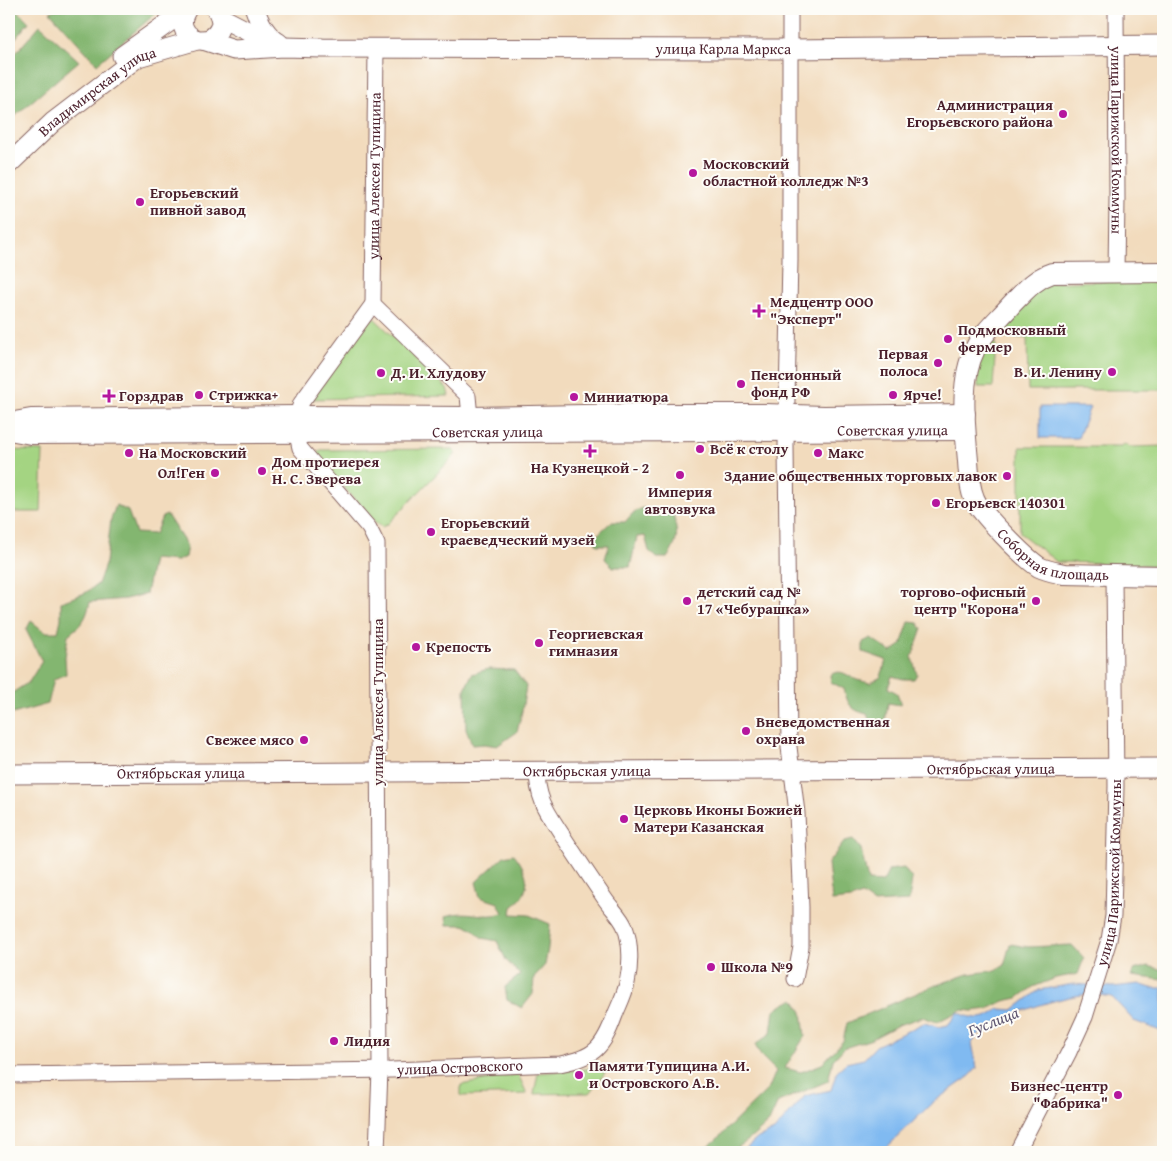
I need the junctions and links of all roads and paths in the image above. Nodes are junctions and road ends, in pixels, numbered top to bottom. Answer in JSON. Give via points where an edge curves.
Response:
{"nodes":[{"id":1,"x":255,"y":9,"type":"edge"},
{"id":2,"x":790,"y":9,"type":"edge"},
{"id":3,"x":1116,"y":9,"type":"edge"},
{"id":4,"x":187,"y":10,"type":"edge"},
{"id":5,"x":221,"y":12,"type":"edge"},
{"id":6,"x":200,"y":40,"type":"junction"},
{"id":7,"x":1116,"y":45,"type":"junction"},
{"id":8,"x":1163,"y":45,"type":"edge"},
{"id":9,"x":284,"y":47,"type":"junction"},
{"id":10,"x":376,"y":48,"type":"junction"},
{"id":11,"x":791,"y":49,"type":"junction"},
{"id":12,"x":9,"y":151,"type":"edge"},
{"id":13,"x":9,"y":164,"type":"edge"},
{"id":14,"x":1116,"y":272,"type":"junction"},
{"id":15,"x":1163,"y":272,"type":"edge"},
{"id":16,"x":373,"y":304,"type":"junction"},
{"id":17,"x":470,"y":417,"type":"junction"},
{"id":18,"x":786,"y":422,"type":"junction"},
{"id":19,"x":965,"y":422,"type":"junction"},
{"id":20,"x":9,"y":423,"type":"edge"},
{"id":21,"x":296,"y":425,"type":"junction"},
{"id":22,"x":9,"y":430,"type":"edge"},
{"id":23,"x":1114,"y":576,"type":"junction"},
{"id":24,"x":1163,"y":576,"type":"edge"},
{"id":25,"x":1116,"y":768,"type":"junction"},
{"id":26,"x":1163,"y":768,"type":"edge"},
{"id":27,"x":792,"y":769,"type":"junction"},
{"id":28,"x":537,"y":770,"type":"junction"},
{"id":29,"x":378,"y":771,"type":"junction"},
{"id":30,"x":9,"y":774,"type":"edge"},
{"id":31,"x":795,"y":979,"type":"dead end"},
{"id":32,"x":380,"y":1070,"type":"junction"},
{"id":33,"x":9,"y":1075,"type":"edge"},
{"id":34,"x":378,"y":1152,"type":"edge"},
{"id":35,"x":1017,"y":1152,"type":"edge"}],
"edges":[{"from":1,"to":9,"type":"street","via":[[269,34]]},
{"from":2,"to":11,"type":"street"},
{"from":3,"to":7,"type":"street","name":"улица Парижской Коммуны"},
{"from":4,"to":6,"type":"street","via":[[182,22],[184,28],[191,38]]},
{"from":4,"to":12,"type":"street","name":"Владимирская улица","via":[[99,74]]},
{"from":5,"to":6,"type":"street","via":[[217,33]]},
{"from":5,"to":9,"type":"street","via":[[255,36]]},
{"from":6,"to":9,"type":"street","name":"улица Карла Маркса","via":[[234,50]]},
{"from":6,"to":13,"type":"street","name":"Владимирская улица","via":[[138,57],[53,122]]},
{"from":7,"to":8,"type":"street","name":"улица Карла Маркса"},
{"from":7,"to":11,"type":"street","name":"улица Карла Маркса"},
{"from":7,"to":14,"type":"street","name":"улица Парижской Коммуны"},
{"from":9,"to":10,"type":"street","name":"улица Карла Маркса"},
{"from":10,"to":11,"type":"street","name":"улица Карла Маркса"},
{"from":10,"to":16,"type":"street","name":"улица Алексея Тупицина"},
{"from":11,"to":18,"type":"street"},
{"from":14,"to":15,"type":"main road","name":"Соборная площадь"},
{"from":14,"to":19,"type":"main road","name":"Соборная площадь","via":[[1052,273],[1036,280],[982,336],[974,350],[964,395]]},
{"from":16,"to":17,"type":"street","via":[[468,396]]},
{"from":16,"to":21,"type":"street","via":[[301,403]]},
{"from":17,"to":18,"type":"main road","name":"Советская улица","via":[[638,414]]},
{"from":17,"to":21,"type":"main road","name":"Советская улица"},
{"from":18,"to":19,"type":"main road","name":"Советская улица"},
{"from":18,"to":21,"type":"main road","name":"Советская улица"},
{"from":18,"to":27,"type":"street","via":[[789,747]]},
{"from":19,"to":23,"type":"main road","name":"Соборная площадь","via":[[973,497],[984,514],[1011,542],[1035,564],[1049,571]]},
{"from":20,"to":21,"type":"main road","name":"Советская улица","via":[[31,419]]},
{"from":21,"to":22,"type":"main road","name":"Советская улица","via":[[31,434]]},
{"from":21,"to":29,"type":"street","name":"улица Алексея Тупицина","via":[[300,448],[369,528],[377,544]]},
{"from":23,"to":24,"type":"main road","name":"Соборная площадь"},
{"from":23,"to":25,"type":"street","name":"улица Парижской Коммуны"},
{"from":25,"to":26,"type":"street","name":"Октябрьская улица"},
{"from":25,"to":27,"type":"street","name":"Октябрьская улица"},
{"from":25,"to":35,"type":"street","name":"улица Парижской Коммуны","via":[[1113,916],[1109,940],[1086,1017]]},
{"from":27,"to":28,"type":"street","name":"Октябрьская улица"},
{"from":27,"to":31,"type":"street","via":[[801,907],[801,947]]},
{"from":28,"to":29,"type":"street","name":"Октябрьская улица"},
{"from":28,"to":32,"type":"street","name":"улица Островского","via":[[537,788],[544,804],[624,926],[628,946],[627,984],[610,1030],[592,1053],[560,1064]]},
{"from":29,"to":30,"type":"street","name":"Октябрьская улица"},
{"from":29,"to":32,"type":"street","name":"улица Алексея Тупицина"},
{"from":32,"to":33,"type":"street","name":"улица Островского"},
{"from":32,"to":34,"type":"street","name":"улица Алексея Тупицина"}]}
